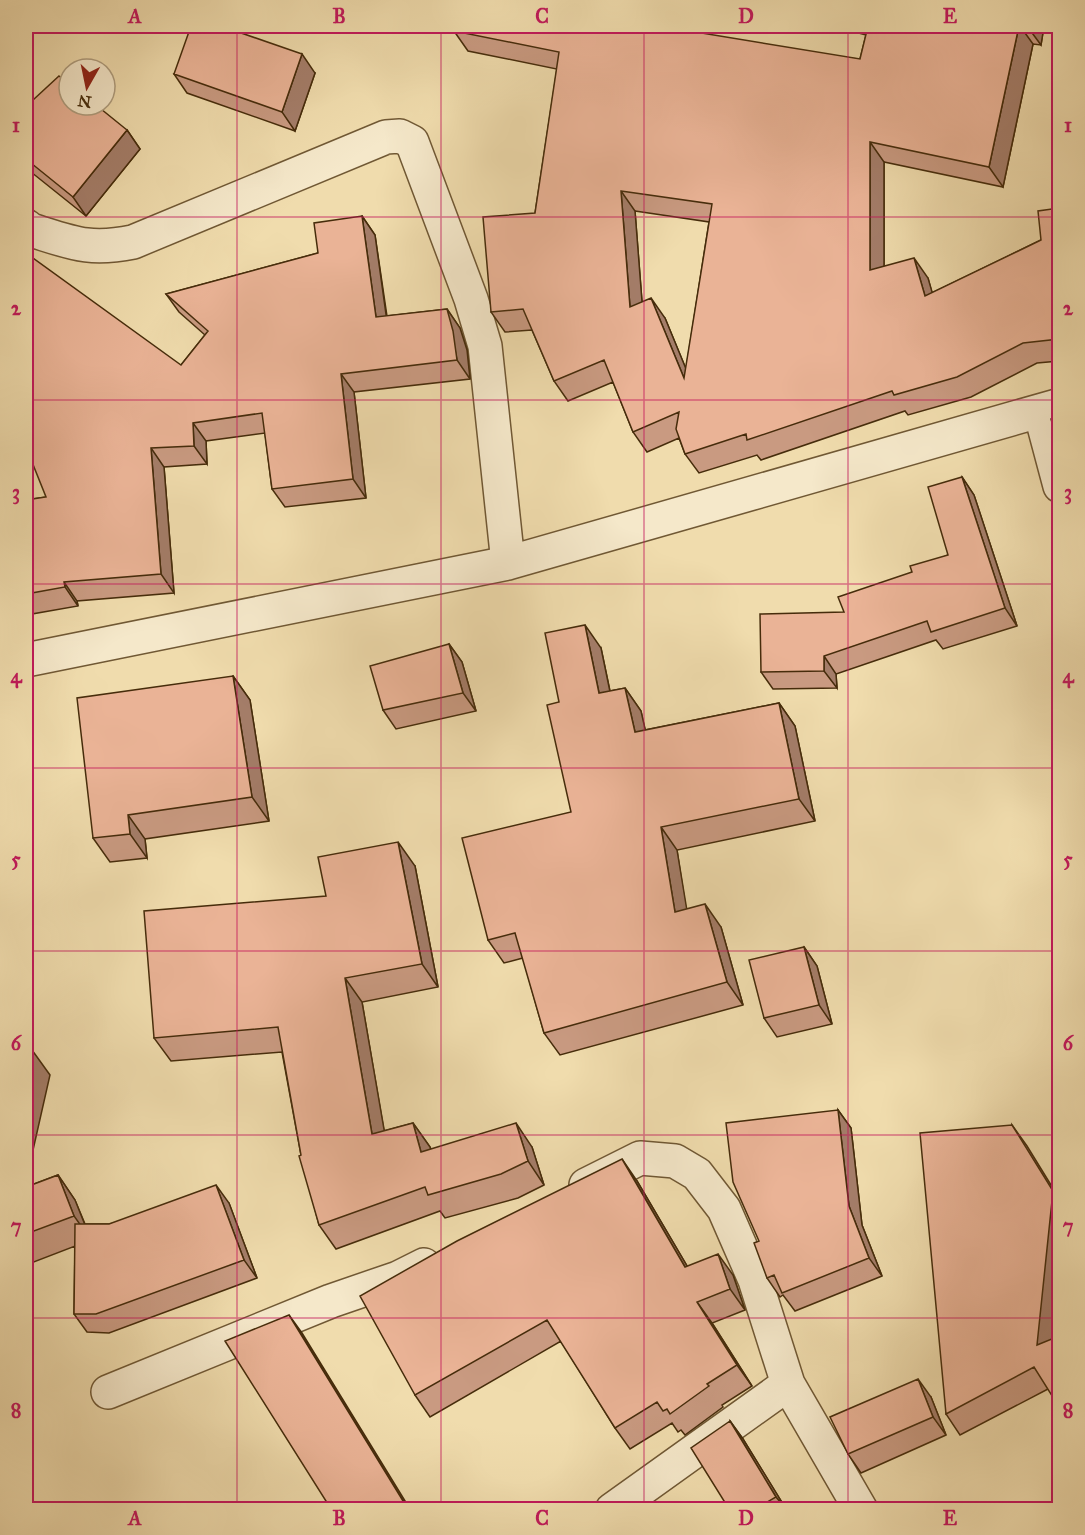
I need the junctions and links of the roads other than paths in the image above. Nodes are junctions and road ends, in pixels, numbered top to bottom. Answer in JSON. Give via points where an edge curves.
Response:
{"nodes":[{"id":1,"x":26,"y":225,"type":"edge"},
{"id":2,"x":1050,"y":408,"type":"edge"},
{"id":3,"x":1059,"y":486,"type":"edge"},
{"id":4,"x":508,"y":562,"type":"junction"},
{"id":5,"x":26,"y":660,"type":"edge"},
{"id":6,"x":556,"y":1200,"type":"edge"},
{"id":7,"x":450,"y":1252,"type":"edge"},
{"id":8,"x":788,"y":1384,"type":"junction"},
{"id":9,"x":108,"y":1392,"type":"dead end"},
{"id":10,"x":612,"y":1509,"type":"edge"},
{"id":11,"x":861,"y":1509,"type":"edge"}],
"edges":[{"from":1,"to":4,"type":"street","via":[[78,245],[108,247],[133,242],[386,136],[400,136],[412,142],[485,346]]},
{"from":2,"to":3,"type":"street"},
{"from":2,"to":4,"type":"street"},
{"from":4,"to":5,"type":"street"},
{"from":6,"to":8,"type":"street","via":[[640,1158],[675,1161],[697,1174],[724,1209],[755,1280]]},
{"from":7,"to":9,"type":"street","via":[[398,1278],[331,1301]]},
{"from":8,"to":10,"type":"street"},
{"from":8,"to":11,"type":"street"}]}
